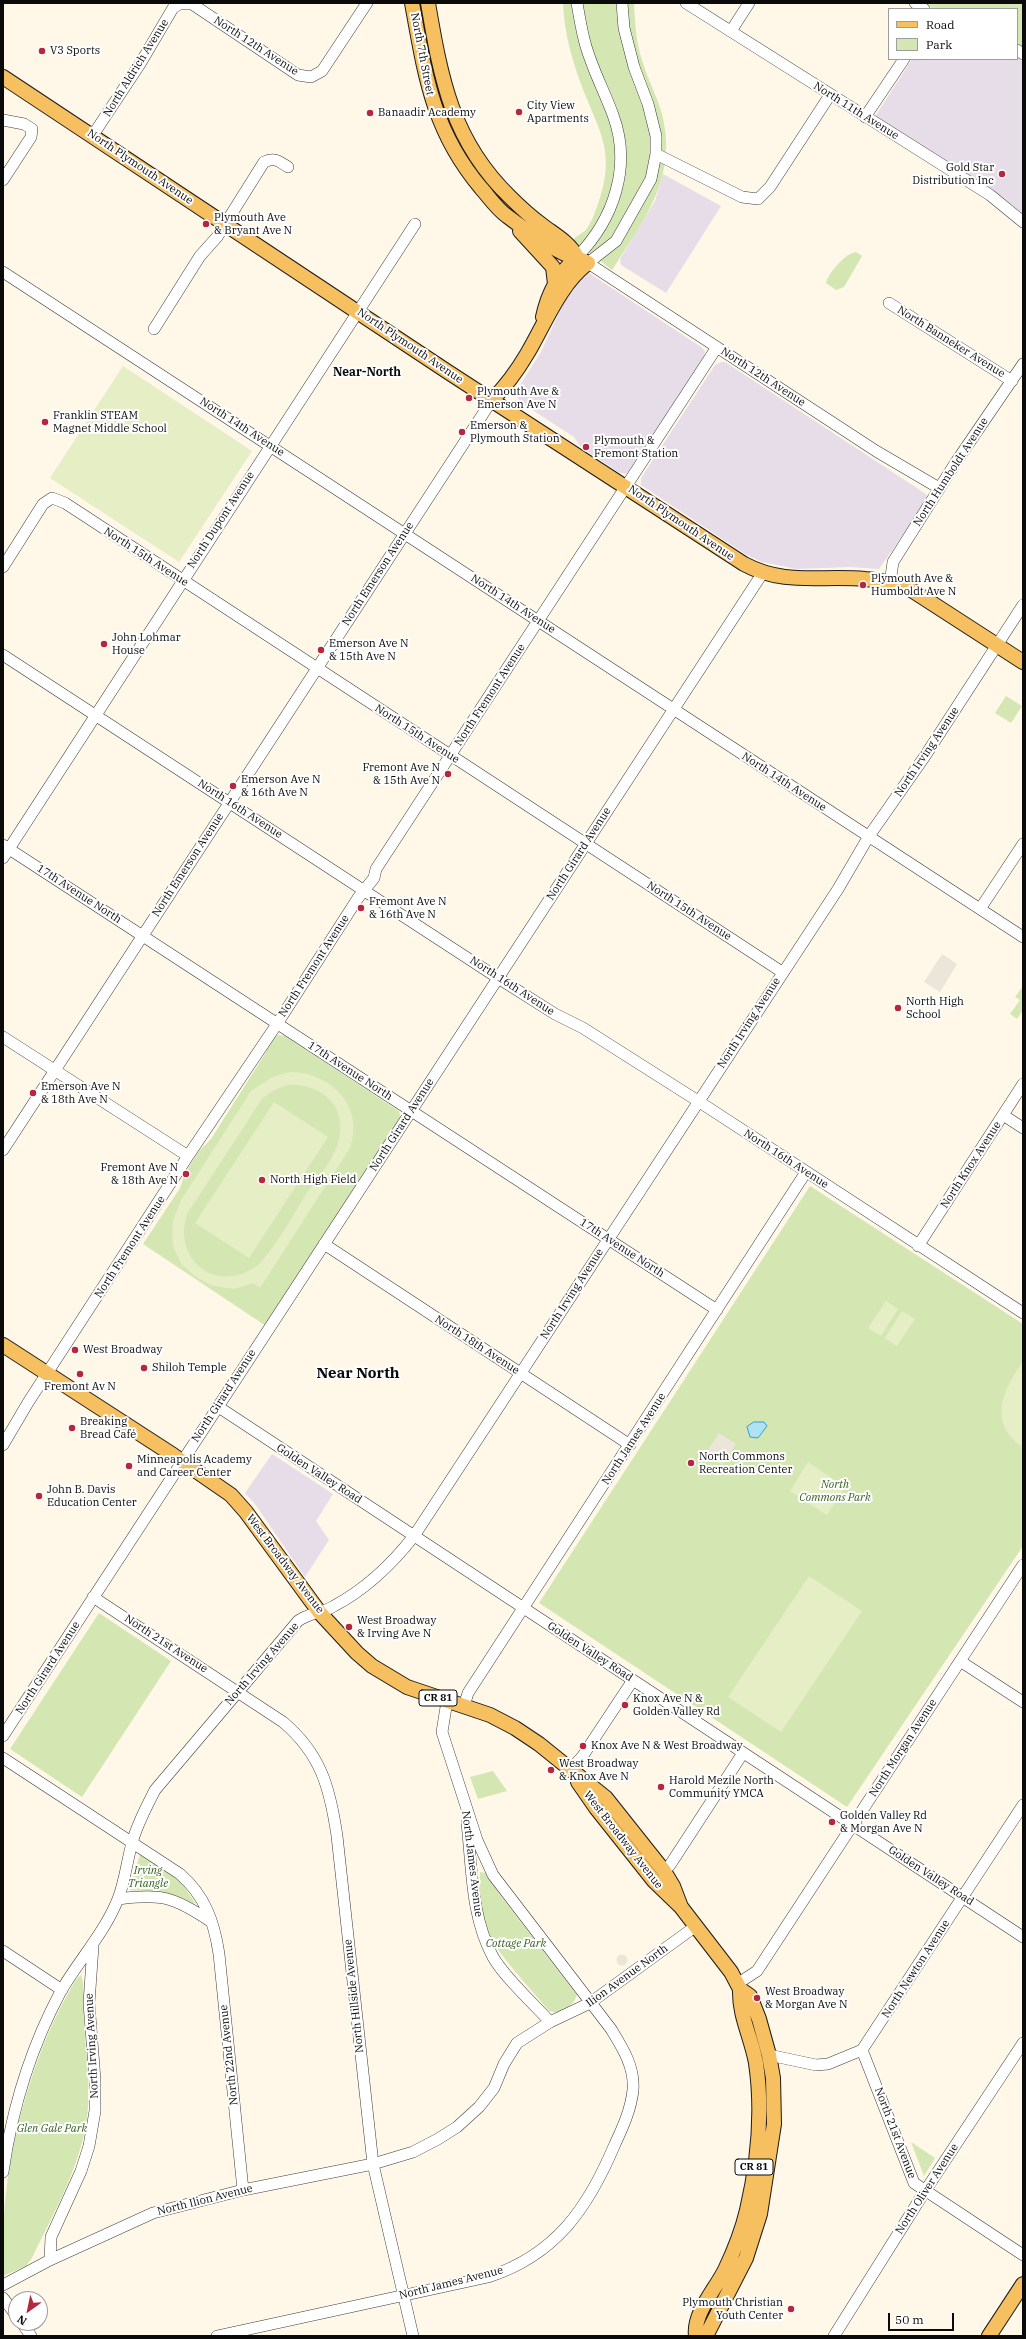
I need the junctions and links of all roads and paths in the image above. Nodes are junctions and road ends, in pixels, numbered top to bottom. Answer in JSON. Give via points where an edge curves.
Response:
{"nodes":[{"id":1,"x":367,"y":3,"type":"edge"},
{"id":2,"x":412,"y":3,"type":"edge"},
{"id":3,"x":428,"y":3,"type":"edge"},
{"id":4,"x":577,"y":3,"type":"edge"},
{"id":5,"x":622,"y":3,"type":"edge"},
{"id":6,"x":686,"y":3,"type":"edge"},
{"id":7,"x":749,"y":3,"type":"edge"},
{"id":8,"x":181,"y":4,"type":"edge"},
{"id":9,"x":731,"y":31,"type":"junction"},
{"id":10,"x":903,"y":60,"type":"edge"},
{"id":11,"x":3,"y":77,"type":"edge"},
{"id":12,"x":830,"y":95,"type":"junction"},
{"id":13,"x":865,"y":117,"type":"junction"},
{"id":14,"x":3,"y":120,"type":"edge"},
{"id":15,"x":93,"y":135,"type":"junction"},
{"id":16,"x":656,"y":154,"type":"junction"},
{"id":17,"x":288,"y":167,"type":"dead end"},
{"id":18,"x":3,"y":180,"type":"edge"},
{"id":19,"x":507,"y":216,"type":"junction"},
{"id":20,"x":1023,"y":222,"type":"edge"},
{"id":21,"x":225,"y":224,"type":"junction"},
{"id":22,"x":415,"y":224,"type":"dead end"},
{"id":23,"x":583,"y":260,"type":"junction"},
{"id":24,"x":3,"y":272,"type":"edge"},
{"id":25,"x":555,"y":284,"type":"junction"},
{"id":26,"x":889,"y":303,"type":"dead end"},
{"id":27,"x":358,"y":311,"type":"junction"},
{"id":28,"x":541,"y":325,"type":"junction"},
{"id":29,"x":154,"y":329,"type":"dead end"},
{"id":30,"x":717,"y":347,"type":"junction"},
{"id":31,"x":1023,"y":364,"type":"edge"},
{"id":32,"x":1012,"y":381,"type":"junction"},
{"id":33,"x":492,"y":400,"type":"junction"},
{"id":34,"x":270,"y":446,"type":"junction"},
{"id":35,"x":626,"y":486,"type":"junction"},
{"id":36,"x":939,"y":488,"type":"junction"},
{"id":37,"x":405,"y":533,"type":"junction"},
{"id":38,"x":3,"y":567,"type":"edge"},
{"id":39,"x":762,"y":574,"type":"junction"},
{"id":40,"x":182,"y":581,"type":"junction"},
{"id":41,"x":890,"y":583,"type":"junction"},
{"id":42,"x":1023,"y":605,"type":"edge"},
{"id":43,"x":539,"y":620,"type":"junction"},
{"id":44,"x":997,"y":645,"type":"junction"},
{"id":45,"x":3,"y":655,"type":"edge"},
{"id":46,"x":1023,"y":662,"type":"edge"},
{"id":47,"x":316,"y":668,"type":"junction"},
{"id":48,"x":673,"y":710,"type":"junction"},
{"id":49,"x":96,"y":715,"type":"junction"},
{"id":50,"x":451,"y":755,"type":"junction"},
{"id":51,"x":229,"y":802,"type":"junction"},
{"id":52,"x":869,"y":836,"type":"junction"},
{"id":53,"x":586,"y":844,"type":"junction"},
{"id":54,"x":1023,"y":844,"type":"edge"},
{"id":55,"x":5,"y":850,"type":"edge"},
{"id":56,"x":365,"y":891,"type":"junction"},
{"id":57,"x":980,"y":909,"type":"junction"},
{"id":58,"x":143,"y":935,"type":"junction"},
{"id":59,"x":1023,"y":937,"type":"edge"},
{"id":60,"x":782,"y":972,"type":"junction"},
{"id":61,"x":498,"y":978,"type":"junction"},
{"id":62,"x":277,"y":1024,"type":"junction"},
{"id":63,"x":3,"y":1037,"type":"edge"},
{"id":64,"x":54,"y":1070,"type":"junction"},
{"id":65,"x":1023,"y":1084,"type":"edge"},
{"id":66,"x":698,"y":1102,"type":"junction"},
{"id":67,"x":411,"y":1110,"type":"junction"},
{"id":68,"x":1003,"y":1115,"type":"junction"},
{"id":69,"x":1023,"y":1128,"type":"edge"},
{"id":70,"x":3,"y":1150,"type":"edge"},
{"id":71,"x":188,"y":1156,"type":"junction"},
{"id":72,"x":806,"y":1172,"type":"junction"},
{"id":73,"x":608,"y":1239,"type":"junction"},
{"id":74,"x":324,"y":1244,"type":"junction"},
{"id":75,"x":918,"y":1246,"type":"junction"},
{"id":76,"x":717,"y":1310,"type":"junction"},
{"id":77,"x":1023,"y":1313,"type":"edge"},
{"id":78,"x":3,"y":1345,"type":"edge"},
{"id":79,"x":47,"y":1373,"type":"junction"},
{"id":80,"x":521,"y":1374,"type":"junction"},
{"id":81,"x":217,"y":1406,"type":"junction"},
{"id":82,"x":3,"y":1445,"type":"edge"},
{"id":83,"x":630,"y":1445,"type":"junction"},
{"id":84,"x":183,"y":1462,"type":"junction"},
{"id":85,"x":414,"y":1536,"type":"junction"},
{"id":86,"x":1023,"y":1565,"type":"edge"},
{"id":87,"x":93,"y":1597,"type":"junction"},
{"id":88,"x":523,"y":1608,"type":"junction"},
{"id":89,"x":320,"y":1613,"type":"junction"},
{"id":90,"x":960,"y":1661,"type":"junction"},
{"id":91,"x":633,"y":1680,"type":"junction"},
{"id":92,"x":239,"y":1691,"type":"junction"},
{"id":93,"x":447,"y":1701,"type":"junction"},
{"id":94,"x":1023,"y":1702,"type":"edge"},
{"id":95,"x":464,"y":1706,"type":"junction"},
{"id":96,"x":3,"y":1736,"type":"edge"},
{"id":97,"x":743,"y":1753,"type":"junction"},
{"id":98,"x":3,"y":1758,"type":"edge"},
{"id":99,"x":570,"y":1770,"type":"junction"},
{"id":100,"x":464,"y":1803,"type":"junction"},
{"id":101,"x":1023,"y":1805,"type":"edge"},
{"id":102,"x":853,"y":1825,"type":"junction"},
{"id":103,"x":132,"y":1843,"type":"junction"},
{"id":104,"x":664,"y":1871,"type":"junction"},
{"id":105,"x":963,"y":1897,"type":"junction"},
{"id":106,"x":118,"y":1899,"type":"junction"},
{"id":107,"x":682,"y":1907,"type":"junction"},
{"id":108,"x":210,"y":1921,"type":"junction"},
{"id":109,"x":696,"y":1926,"type":"junction"},
{"id":110,"x":1023,"y":1937,"type":"edge"},
{"id":111,"x":93,"y":1943,"type":"junction"},
{"id":112,"x":3,"y":1951,"type":"edge"},
{"id":113,"x":738,"y":1987,"type":"junction"},
{"id":114,"x":62,"y":1990,"type":"junction"},
{"id":115,"x":590,"y":2004,"type":"junction"},
{"id":116,"x":550,"y":2022,"type":"junction"},
{"id":117,"x":1023,"y":2043,"type":"edge"},
{"id":118,"x":862,"y":2050,"type":"junction"},
{"id":119,"x":768,"y":2055,"type":"junction"},
{"id":120,"x":5,"y":2147,"type":"edge"},
{"id":121,"x":373,"y":2164,"type":"junction"},
{"id":122,"x":3,"y":2172,"type":"edge"},
{"id":123,"x":243,"y":2190,"type":"junction"},
{"id":124,"x":925,"y":2191,"type":"junction"},
{"id":125,"x":1023,"y":2255,"type":"edge"},
{"id":126,"x":50,"y":2260,"type":"junction"},
{"id":127,"x":1023,"y":2284,"type":"edge"},
{"id":128,"x":3,"y":2285,"type":"edge"},
{"id":129,"x":402,"y":2296,"type":"junction"},
{"id":130,"x":217,"y":2336,"type":"edge"},
{"id":131,"x":413,"y":2336,"type":"edge"},
{"id":132,"x":696,"y":2336,"type":"edge"},
{"id":133,"x":706,"y":2336,"type":"edge"},
{"id":134,"x":834,"y":2336,"type":"edge"},
{"id":135,"x":989,"y":2336,"type":"edge"}],
"edges":[{"from":1,"to":8,"type":"street","name":"North 12th Avenue","via":[[322,71],[311,77],[298,75],[192,4]]},
{"from":2,"to":19,"type":"main road","name":"North 7th Street","via":[[425,74],[439,122],[465,167]]},
{"from":3,"to":23,"type":"main road","name":"North 7th Street","via":[[444,86],[454,116],[469,146],[487,173],[509,196],[540,224],[571,246]]},
{"from":4,"to":23,"type":"street","via":[[584,40],[614,117],[622,156],[618,188],[604,222]]},
{"from":5,"to":16,"type":"street","via":[[624,28],[656,136]]},
{"from":6,"to":9,"type":"street","name":"North 11th Avenue"},
{"from":7,"to":9,"type":"street"},
{"from":8,"to":15,"type":"street","name":"North Aldrich Avenue","via":[[173,8]]},
{"from":9,"to":12,"type":"street","name":"North 11th Avenue"},
{"from":10,"to":13,"type":"street"},
{"from":11,"to":15,"type":"main road","name":"North Plymouth Avenue"},
{"from":12,"to":13,"type":"street","name":"North 11th Avenue"},
{"from":12,"to":16,"type":"street","via":[[770,187],[758,199],[742,197]]},
{"from":13,"to":20,"type":"street","name":"North 11th Avenue","via":[[990,195]]},
{"from":14,"to":18,"type":"street","via":[[24,124],[32,129],[31,137]]},
{"from":15,"to":21,"type":"main road","name":"North Plymouth Avenue"},
{"from":16,"to":23,"type":"street","via":[[651,179],[616,241]]},
{"from":17,"to":21,"type":"street","via":[[278,160],[270,159],[264,162]]},
{"from":19,"to":23,"type":"main road","name":"North 7th Street","via":[[564,254]]},
{"from":19,"to":25,"type":"main road","via":[[553,267]]},
{"from":21,"to":27,"type":"main road","name":"North Plymouth Avenue"},
{"from":21,"to":29,"type":"street","via":[[200,256]]},
{"from":22,"to":27,"type":"street","name":"North Dupont Avenue"},
{"from":23,"to":25,"type":"main road","via":[[568,265]]},
{"from":23,"to":28,"type":"main road"},
{"from":23,"to":30,"type":"street","name":"North 12th Avenue"},
{"from":24,"to":34,"type":"street","name":"North 14th Avenue"},
{"from":25,"to":28,"type":"main road","via":[[547,298]]},
{"from":26,"to":32,"type":"street","name":"North Banneker Avenue"},
{"from":27,"to":33,"type":"main road","name":"North Plymouth Avenue"},
{"from":27,"to":34,"type":"street","name":"North Dupont Avenue"},
{"from":28,"to":33,"type":"main road","via":[[506,386]]},
{"from":30,"to":35,"type":"street","name":"North Fremont Avenue"},
{"from":30,"to":36,"type":"street","name":"North 12th Avenue","via":[[876,451]]},
{"from":31,"to":32,"type":"street","name":"North Humboldt Avenue"},
{"from":32,"to":36,"type":"street","name":"North Humboldt Avenue"},
{"from":33,"to":35,"type":"main road","name":"North Plymouth Avenue"},
{"from":33,"to":37,"type":"street","name":"North Emerson Avenue"},
{"from":34,"to":37,"type":"street","name":"North 14th Avenue"},
{"from":34,"to":40,"type":"street","name":"North Dupont Avenue"},
{"from":35,"to":39,"type":"main road","name":"North Plymouth Avenue"},
{"from":35,"to":43,"type":"street","name":"North Fremont Avenue"},
{"from":36,"to":41,"type":"street","name":"North Humboldt Avenue","via":[[893,562]]},
{"from":37,"to":43,"type":"street","name":"North 14th Avenue"},
{"from":37,"to":47,"type":"street","name":"North Emerson Avenue"},
{"from":38,"to":40,"type":"street","name":"North 15th Avenue","via":[[43,504],[52,498],[65,503]]},
{"from":39,"to":41,"type":"main road","name":"North Plymouth Avenue","via":[[796,579],[866,579]]},
{"from":39,"to":48,"type":"street","name":"North Girard Avenue"},
{"from":40,"to":47,"type":"street","name":"North 15th Avenue"},
{"from":40,"to":49,"type":"street","name":"North Dupont Avenue"},
{"from":41,"to":44,"type":"main road","name":"North Plymouth Avenue","via":[[922,596]]},
{"from":42,"to":44,"type":"street","name":"North Irving Avenue"},
{"from":43,"to":48,"type":"street","name":"North 14th Avenue"},
{"from":43,"to":50,"type":"street","name":"North Fremont Avenue"},
{"from":44,"to":46,"type":"main road","name":"North Plymouth Avenue"},
{"from":44,"to":52,"type":"street","name":"North Irving Avenue"},
{"from":45,"to":49,"type":"street","name":"North 16th Avenue"},
{"from":47,"to":50,"type":"street","name":"North 15th Avenue"},
{"from":47,"to":51,"type":"street","name":"North Emerson Avenue"},
{"from":48,"to":52,"type":"street","name":"North 14th Avenue"},
{"from":48,"to":53,"type":"street","name":"North Girard Avenue"},
{"from":49,"to":51,"type":"street","name":"North 16th Avenue"},
{"from":49,"to":55,"type":"street","name":"North Dupont Avenue"},
{"from":50,"to":53,"type":"street","name":"North 15th Avenue"},
{"from":50,"to":56,"type":"street","name":"North Fremont Avenue","via":[[376,869],[374,878]]},
{"from":51,"to":56,"type":"street","name":"North 16th Avenue"},
{"from":51,"to":58,"type":"street","name":"North Emerson Avenue"},
{"from":52,"to":57,"type":"street","name":"North 14th Avenue"},
{"from":52,"to":60,"type":"street","name":"North Irving Avenue","via":[[838,889]]},
{"from":53,"to":60,"type":"street","name":"North 15th Avenue"},
{"from":53,"to":61,"type":"street","name":"North Girard Avenue"},
{"from":54,"to":57,"type":"street"},
{"from":55,"to":58,"type":"street","name":"17th Avenue North"},
{"from":56,"to":61,"type":"street","name":"North 16th Avenue"},
{"from":56,"to":62,"type":"street","name":"North Fremont Avenue"},
{"from":57,"to":59,"type":"street","name":"North 14th Avenue"},
{"from":58,"to":62,"type":"street","name":"17th Avenue North"},
{"from":58,"to":64,"type":"street","name":"North Emerson Avenue"},
{"from":60,"to":66,"type":"street","name":"North Irving Avenue"},
{"from":61,"to":66,"type":"street","name":"North 16th Avenue","via":[[555,1014],[583,1028]]},
{"from":61,"to":67,"type":"street","name":"North Girard Avenue"},
{"from":62,"to":67,"type":"street","name":"17th Avenue North"},
{"from":62,"to":71,"type":"street","name":"North Fremont Avenue"},
{"from":63,"to":64,"type":"street"},
{"from":64,"to":70,"type":"street","name":"North Emerson Avenue"},
{"from":64,"to":71,"type":"street"},
{"from":65,"to":68,"type":"street","name":"North Knox Avenue"},
{"from":66,"to":72,"type":"street","name":"North 16th Avenue"},
{"from":66,"to":73,"type":"street","name":"North Irving Avenue"},
{"from":67,"to":73,"type":"street","name":"17th Avenue North"},
{"from":67,"to":74,"type":"street","name":"North Girard Avenue"},
{"from":68,"to":69,"type":"street"},
{"from":68,"to":75,"type":"street","name":"North Knox Avenue"},
{"from":71,"to":79,"type":"street","name":"North Fremont Avenue"},
{"from":72,"to":75,"type":"street","name":"North 16th Avenue"},
{"from":72,"to":76,"type":"street","name":"North James Avenue"},
{"from":73,"to":76,"type":"street","name":"17th Avenue North"},
{"from":73,"to":80,"type":"street","name":"North Irving Avenue"},
{"from":74,"to":80,"type":"street","name":"North 18th Avenue"},
{"from":74,"to":81,"type":"street","name":"North Girard Avenue"},
{"from":75,"to":77,"type":"street","name":"North 16th Avenue"},
{"from":76,"to":83,"type":"street","name":"North James Avenue"},
{"from":78,"to":79,"type":"main road","name":"West Broadway Avenue","number":"CR 81"},
{"from":79,"to":82,"type":"street","name":"North Fremont Avenue"},
{"from":79,"to":84,"type":"main road","name":"West Broadway Avenue","number":"CR 81"},
{"from":80,"to":83,"type":"street","name":"North 18th Avenue"},
{"from":80,"to":85,"type":"street","name":"North Irving Avenue"},
{"from":81,"to":84,"type":"street","name":"North Girard Avenue"},
{"from":81,"to":85,"type":"street","name":"Golden Valley Road"},
{"from":83,"to":88,"type":"street","name":"North James Avenue"},
{"from":84,"to":87,"type":"street","name":"North Girard Avenue"},
{"from":84,"to":89,"type":"main road","name":"West Broadway Avenue","number":"CR 81","via":[[231,1495]]},
{"from":85,"to":88,"type":"street","name":"Golden Valley Road"},
{"from":85,"to":89,"type":"street","name":"North Irving Avenue","via":[[374,1579]]},
{"from":86,"to":90,"type":"street","name":"North Morgan Avenue"},
{"from":87,"to":92,"type":"street","name":"North 21st Avenue"},
{"from":87,"to":96,"type":"street","name":"North Girard Avenue"},
{"from":88,"to":91,"type":"street","name":"Golden Valley Road"},
{"from":88,"to":95,"type":"street","name":"North James Avenue","via":[[468,1692]]},
{"from":89,"to":92,"type":"street","name":"North Irving Avenue","via":[[304,1616],[298,1621]]},
{"from":89,"to":93,"type":"main road","name":"West Broadway Avenue","number":"CR 81","via":[[372,1666],[407,1687]]},
{"from":90,"to":94,"type":"street"},
{"from":90,"to":102,"type":"street","name":"North Morgan Avenue"},
{"from":91,"to":97,"type":"street","name":"Golden Valley Road"},
{"from":91,"to":99,"type":"street","via":[[582,1757]]},
{"from":92,"to":103,"type":"street","name":"North Irving Avenue","via":[[155,1790]]},
{"from":92,"to":121,"type":"street","name":"North Hillside Avenue","via":[[283,1722],[304,1742],[329,1789],[337,1836]]},
{"from":93,"to":95,"type":"main road","name":"West Broadway Avenue","number":"CR 81"},
{"from":93,"to":100,"type":"street","name":"North James Avenue","via":[[442,1732]]},
{"from":95,"to":99,"type":"main road","name":"West Broadway Avenue","number":"CR 81","via":[[490,1715],[515,1728]]},
{"from":97,"to":102,"type":"street","name":"Golden Valley Road"},
{"from":97,"to":104,"type":"street"},
{"from":98,"to":103,"type":"street","name":"North 22nd Avenue"},
{"from":99,"to":104,"type":"main road","name":"West Broadway Avenue","number":"CR 81","via":[[606,1798]]},
{"from":99,"to":107,"type":"main road","name":"West Broadway Avenue","number":"CR 81","via":[[596,1808],[654,1881]]},
{"from":100,"to":115,"type":"street","name":"North James Avenue","via":[[493,1875]]},
{"from":100,"to":116,"type":"street","name":"North James Avenue","via":[[474,1895],[484,1938],[499,1965]]},
{"from":101,"to":105,"type":"street","name":"North Newton Avenue"},
{"from":102,"to":105,"type":"street","name":"Golden Valley Road"},
{"from":102,"to":113,"type":"street","name":"North Morgan Avenue","via":[[757,1971]]},
{"from":103,"to":106,"type":"street","name":"North Irving Avenue"},
{"from":103,"to":108,"type":"street","name":"North 22nd Avenue","via":[[189,1882],[201,1896]]},
{"from":104,"to":107,"type":"main road","name":"West Broadway Avenue","number":"CR 81"},
{"from":105,"to":110,"type":"street","name":"Golden Valley Road"},
{"from":105,"to":118,"type":"street","name":"North Newton Avenue"},
{"from":106,"to":108,"type":"street","via":[[147,1895],[168,1898],[187,1906]]},
{"from":106,"to":111,"type":"street","name":"North Irving Avenue"},
{"from":107,"to":109,"type":"main road","name":"West Broadway Avenue","number":"CR 81"},
{"from":108,"to":123,"type":"street","name":"North 22nd Avenue","via":[[219,1954]]},
{"from":109,"to":113,"type":"main road","name":"West Broadway Avenue","number":"CR 81","via":[[731,1972]]},
{"from":109,"to":115,"type":"street","name":"Ilion Avenue North"},
{"from":111,"to":114,"type":"street","name":"North Irving Avenue"},
{"from":111,"to":126,"type":"street","name":"North Irving Avenue","via":[[89,2003],[95,2111],[89,2146],[81,2171],[51,2237]]},
{"from":112,"to":114,"type":"street"},
{"from":113,"to":119,"type":"main road","name":"West Broadway Avenue","number":"CR 81","via":[[750,1996],[759,2018]]},
{"from":113,"to":132,"type":"main road","number":"CR 81","via":[[739,2006],[751,2042],[758,2082],[754,2168],[747,2211],[740,2232],[724,2272],[702,2311],[695,2328]]},
{"from":114,"to":120,"type":"street","name":"North Irving Avenue","via":[[45,2023],[32,2058]]},
{"from":115,"to":116,"type":"street","name":"Ilion Avenue North"},
{"from":115,"to":129,"type":"street","name":"North James Avenue","via":[[627,2056],[632,2071],[633,2090],[624,2123],[592,2192],[556,2239],[521,2263],[488,2276]]},
{"from":116,"to":121,"type":"street","name":"Ilion Avenue North","via":[[517,2043],[491,2092],[457,2127],[412,2152]]},
{"from":117,"to":124,"type":"street","name":"North Oliver Avenue"},
{"from":118,"to":119,"type":"street","via":[[828,2064],[816,2065]]},
{"from":118,"to":124,"type":"street","name":"North 21st Avenue","via":[[914,2183]]},
{"from":119,"to":133,"type":"main road","name":"West Broadway Avenue","number":"CR 81","via":[[773,2078],[774,2124],[760,2214],[746,2258]]},
{"from":120,"to":122,"type":"street","name":"North Irving Avenue"},
{"from":121,"to":123,"type":"street","name":"North Ilion Avenue"},
{"from":121,"to":129,"type":"street","name":"North Hillside Avenue"},
{"from":123,"to":126,"type":"street","name":"North Ilion Avenue","via":[[153,2213]]},
{"from":124,"to":125,"type":"street","name":"North 21st Avenue"},
{"from":124,"to":134,"type":"street","name":"North Oliver Avenue"},
{"from":126,"to":128,"type":"street","name":"North Ilion Avenue"},
{"from":127,"to":135,"type":"main road"},
{"from":129,"to":130,"type":"street","name":"North James Avenue"},
{"from":129,"to":131,"type":"street","name":"North Hillside Avenue"}]}
